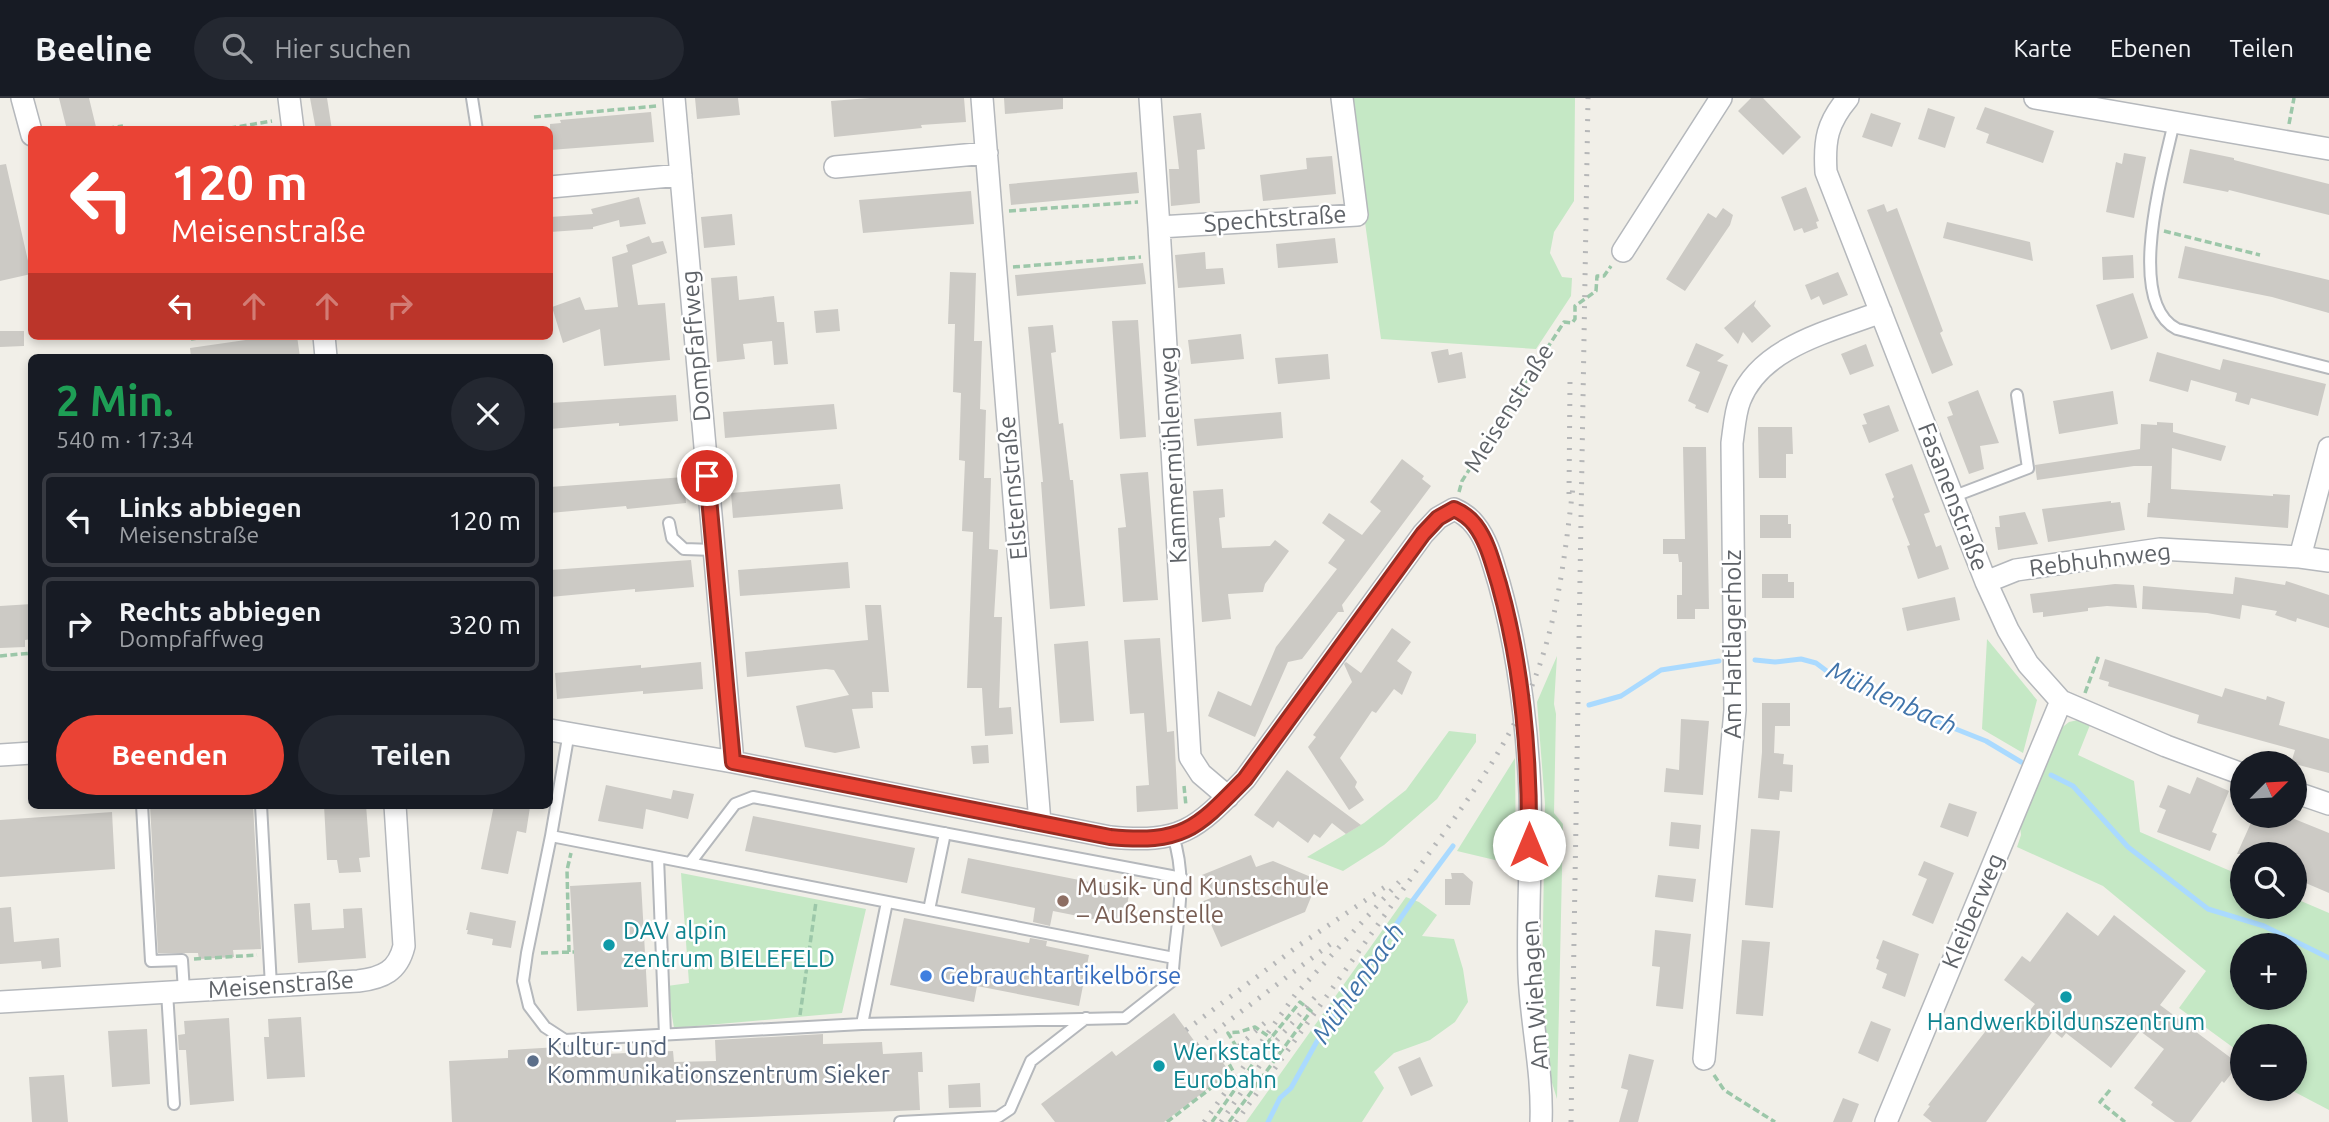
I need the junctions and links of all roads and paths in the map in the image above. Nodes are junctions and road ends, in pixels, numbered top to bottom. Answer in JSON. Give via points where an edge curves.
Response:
{"nodes":[{"id":1,"x":22,"y":98,"type":"edge"},
{"id":2,"x":472,"y":98,"type":"edge"},
{"id":3,"x":982,"y":98,"type":"edge"},
{"id":4,"x":1150,"y":98,"type":"edge"},
{"id":5,"x":1342,"y":98,"type":"edge"},
{"id":6,"x":1721,"y":98,"type":"edge"},
{"id":7,"x":1848,"y":98,"type":"edge"},
{"id":8,"x":2035,"y":98,"type":"edge"},
{"id":9,"x":2294,"y":98,"type":"edge"},
{"id":10,"x":674,"y":101,"type":"edge"},
{"id":11,"x":291,"y":115,"type":"edge"},
{"id":12,"x":534,"y":117,"type":"dead end"},
{"id":13,"x":2174,"y":121,"type":"junction"},
{"id":14,"x":30,"y":126,"type":"edge"},
{"id":15,"x":238,"y":126,"type":"edge"},
{"id":16,"x":476,"y":126,"type":"edge"},
{"id":17,"x":2286,"y":141,"type":"junction"},
{"id":18,"x":2329,"y":149,"type":"edge"},
{"id":19,"x":987,"y":153,"type":"junction"},
{"id":20,"x":835,"y":167,"type":"dead end"},
{"id":21,"x":681,"y":175,"type":"junction"},
{"id":22,"x":553,"y":187,"type":"edge"},
{"id":23,"x":1157,"y":200,"type":"junction"},
{"id":24,"x":991,"y":212,"type":"junction"},
{"id":25,"x":1159,"y":227,"type":"junction"},
{"id":26,"x":2151,"y":228,"type":"junction"},
{"id":27,"x":1623,"y":251,"type":"joint"},
{"id":28,"x":1161,"y":255,"type":"junction"},
{"id":29,"x":2260,"y":255,"type":"dead end"},
{"id":30,"x":996,"y":268,"type":"junction"},
{"id":31,"x":1881,"y":312,"type":"junction"},
{"id":32,"x":2329,"y":368,"type":"edge"},
{"id":33,"x":2017,"y":395,"type":"dead end"},
{"id":34,"x":2329,"y":448,"type":"edge"},
{"id":35,"x":1952,"y":497,"type":"junction"},
{"id":36,"x":1454,"y":509,"type":"junction"},
{"id":37,"x":669,"y":523,"type":"dead end"},
{"id":38,"x":714,"y":550,"type":"junction"},
{"id":39,"x":2300,"y":557,"type":"junction"},
{"id":40,"x":2329,"y":561,"type":"edge"},
{"id":41,"x":1986,"y":582,"type":"junction"},
{"id":42,"x":28,"y":653,"type":"edge"},
{"id":43,"x":2099,"y":655,"type":"dead end"},
{"id":44,"x":0,"y":656,"type":"edge"},
{"id":45,"x":2070,"y":705,"type":"junction"},
{"id":46,"x":559,"y":731,"type":"edge"},
{"id":47,"x":28,"y":753,"type":"edge"},
{"id":48,"x":0,"y":755,"type":"edge"},
{"id":49,"x":1190,"y":757,"type":"junction"},
{"id":50,"x":733,"y":762,"type":"junction"},
{"id":51,"x":2230,"y":770,"type":"edge"},
{"id":52,"x":2307,"y":796,"type":"edge"},
{"id":53,"x":1228,"y":797,"type":"junction"},
{"id":54,"x":2329,"y":804,"type":"edge"},
{"id":55,"x":142,"y":809,"type":"edge"},
{"id":56,"x":261,"y":809,"type":"edge"},
{"id":57,"x":395,"y":809,"type":"edge"},
{"id":58,"x":1041,"y":823,"type":"junction"},
{"id":59,"x":945,"y":833,"type":"junction"},
{"id":60,"x":1181,"y":833,"type":"junction"},
{"id":61,"x":551,"y":836,"type":"junction"},
{"id":62,"x":574,"y":840,"type":"junction"},
{"id":63,"x":658,"y":857,"type":"junction"},
{"id":64,"x":691,"y":863,"type":"junction"},
{"id":65,"x":1182,"y":878,"type":"junction"},
{"id":66,"x":818,"y":888,"type":"junction"},
{"id":67,"x":887,"y":902,"type":"junction"},
{"id":68,"x":929,"y":910,"type":"junction"},
{"id":69,"x":527,"y":953,"type":"junction"},
{"id":70,"x":270,"y":955,"type":"junction"},
{"id":71,"x":1174,"y":958,"type":"junction"},
{"id":72,"x":182,"y":960,"type":"junction"},
{"id":73,"x":271,"y":986,"type":"junction"},
{"id":74,"x":175,"y":992,"type":"junction"},
{"id":75,"x":0,"y":1002,"type":"edge"},
{"id":76,"x":1086,"y":1018,"type":"junction"},
{"id":77,"x":862,"y":1024,"type":"junction"},
{"id":78,"x":799,"y":1028,"type":"junction"},
{"id":79,"x":665,"y":1035,"type":"junction"},
{"id":80,"x":1271,"y":1038,"type":"junction"},
{"id":81,"x":1704,"y":1059,"type":"joint"},
{"id":82,"x":2110,"y":1090,"type":"dead end"},
{"id":83,"x":174,"y":1104,"type":"dead end"},
{"id":84,"x":900,"y":1122,"type":"edge"},
{"id":85,"x":1167,"y":1122,"type":"edge"},
{"id":86,"x":1212,"y":1122,"type":"edge"},
{"id":87,"x":1229,"y":1122,"type":"edge"},
{"id":88,"x":1541,"y":1122,"type":"edge"},
{"id":89,"x":1775,"y":1122,"type":"edge"},
{"id":90,"x":1886,"y":1122,"type":"edge"},
{"id":91,"x":2125,"y":1122,"type":"edge"}],
"edges":[{"from":1,"to":14,"type":"street"},
{"from":2,"to":16,"type":"lane"},
{"from":3,"to":19,"type":"street","name":"Elsternstraße"},
{"from":4,"to":23,"type":"street","name":"Kammermühlenweg"},
{"from":5,"to":25,"type":"street","name":"Spechtstraße","via":[[1357,215]]},
{"from":6,"to":27,"type":"street"},
{"from":7,"to":31,"type":"street","name":"Fasanenstraße","via":[[1829,128],[1824,146],[1826,172]]},
{"from":8,"to":13,"type":"street"},
{"from":9,"to":17,"type":"path"},
{"from":10,"to":12,"type":"path"},
{"from":10,"to":21,"type":"street","name":"Dompfaffweg"},
{"from":11,"to":15,"type":"path"},
{"from":13,"to":17,"type":"street"},
{"from":13,"to":26,"type":"lane"},
{"from":17,"to":18,"type":"street"},
{"from":19,"to":20,"type":"street"},
{"from":19,"to":24,"type":"street","name":"Elsternstraße"},
{"from":21,"to":22,"type":"street"},
{"from":21,"to":38,"type":"street","name":"Dompfaffweg"},
{"from":23,"to":24,"type":"path"},
{"from":23,"to":25,"type":"street","name":"Kammermühlenweg"},
{"from":24,"to":30,"type":"street","name":"Elsternstraße"},
{"from":25,"to":28,"type":"street","name":"Kammermühlenweg"},
{"from":26,"to":29,"type":"path"},
{"from":26,"to":32,"type":"lane","via":[[2155,307],[2170,326]]},
{"from":27,"to":36,"type":"path","name":"Meisenstraße","via":[[1604,276],[1597,276],[1596,291],[1575,306],[1572,323],[1564,323],[1556,334],[1462,481]]},
{"from":28,"to":30,"type":"path"},
{"from":28,"to":49,"type":"street","name":"Kammermühlenweg"},
{"from":30,"to":58,"type":"street","name":"Elsternstraße"},
{"from":31,"to":35,"type":"street","name":"Fasanenstraße"},
{"from":31,"to":81,"type":"street","name":"Am Hartlagerholz","via":[[1783,352],[1750,380],[1739,401],[1732,443],[1735,724]]},
{"from":33,"to":35,"type":"lane","via":[[2028,468]]},
{"from":34,"to":39,"type":"street"},
{"from":35,"to":41,"type":"street","name":"Fasanenstraße"},
{"from":36,"to":53,"type":"street","via":[[1423,534]]},
{"from":36,"to":88,"type":"street","name":"Am Wiehagen","via":[[1476,526],[1486,544],[1518,670],[1530,793],[1529,975],[1540,1063]]},
{"from":37,"to":38,"type":"lane","via":[[672,538],[684,549]]},
{"from":38,"to":50,"type":"street","name":"Dompfaffweg"},
{"from":39,"to":40,"type":"street","name":"Rebhuhnweg"},
{"from":39,"to":41,"type":"street","name":"Rebhuhnweg","via":[[2160,549],[2016,570]]},
{"from":41,"to":45,"type":"street","name":"Fasanenstraße","via":[[2028,664]]},
{"from":42,"to":44,"type":"path"},
{"from":43,"to":45,"type":"path"},
{"from":45,"to":51,"type":"street","name":"Fasanenstraße"},
{"from":45,"to":90,"type":"street","name":"Kleiberweg"},
{"from":46,"to":50,"type":"street"},
{"from":46,"to":61,"type":"lane"},
{"from":47,"to":48,"type":"street"},
{"from":49,"to":53,"type":"street","via":[[1201,775]]},
{"from":49,"to":60,"type":"path","via":[[1183,775]]},
{"from":50,"to":58,"type":"street"},
{"from":52,"to":54,"type":"street"},
{"from":53,"to":60,"type":"street","via":[[1211,815]]},
{"from":55,"to":72,"type":"lane","via":[[151,961]]},
{"from":56,"to":70,"type":"lane"},
{"from":57,"to":73,"type":"street","name":"Meisenstraße","via":[[404,946],[398,963],[371,979]]},
{"from":58,"to":60,"type":"street","via":[[1143,840]]},
{"from":59,"to":64,"type":"lane","via":[[753,797],[735,804]]},
{"from":59,"to":65,"type":"lane"},
{"from":59,"to":68,"type":"lane"},
{"from":60,"to":65,"type":"lane"},
{"from":61,"to":62,"type":"lane"},
{"from":61,"to":69,"type":"lane"},
{"from":62,"to":63,"type":"lane"},
{"from":62,"to":69,"type":"path","via":[[567,870],[572,952]]},
{"from":63,"to":64,"type":"lane"},
{"from":63,"to":79,"type":"lane"},
{"from":64,"to":66,"type":"lane"},
{"from":65,"to":71,"type":"lane"},
{"from":66,"to":67,"type":"lane"},
{"from":66,"to":78,"type":"path"},
{"from":67,"to":68,"type":"lane"},
{"from":67,"to":77,"type":"lane"},
{"from":68,"to":71,"type":"lane"},
{"from":69,"to":79,"type":"lane","via":[[523,981],[529,1006],[545,1027],[565,1040]]},
{"from":70,"to":72,"type":"path"},
{"from":70,"to":73,"type":"lane"},
{"from":71,"to":76,"type":"lane","via":[[1172,981],[1125,1018]]},
{"from":72,"to":74,"type":"lane"},
{"from":73,"to":74,"type":"street","name":"Meisenstraße"},
{"from":74,"to":75,"type":"street","name":"Meisenstraße"},
{"from":74,"to":83,"type":"lane"},
{"from":76,"to":77,"type":"lane"},
{"from":76,"to":84,"type":"lane","via":[[1031,1061],[1010,1109],[998,1117]]},
{"from":77,"to":78,"type":"lane"},
{"from":78,"to":79,"type":"lane"},
{"from":80,"to":85,"type":"path","via":[[1255,1027],[1227,1033],[1239,1051],[1227,1060],[1233,1071]]},
{"from":80,"to":86,"type":"path"},
{"from":80,"to":87,"type":"path","via":[[1300,1002],[1311,1011]]},
{"from":81,"to":89,"type":"path","via":[[1724,1090]]},
{"from":82,"to":91,"type":"path","via":[[2100,1102]]}]}
